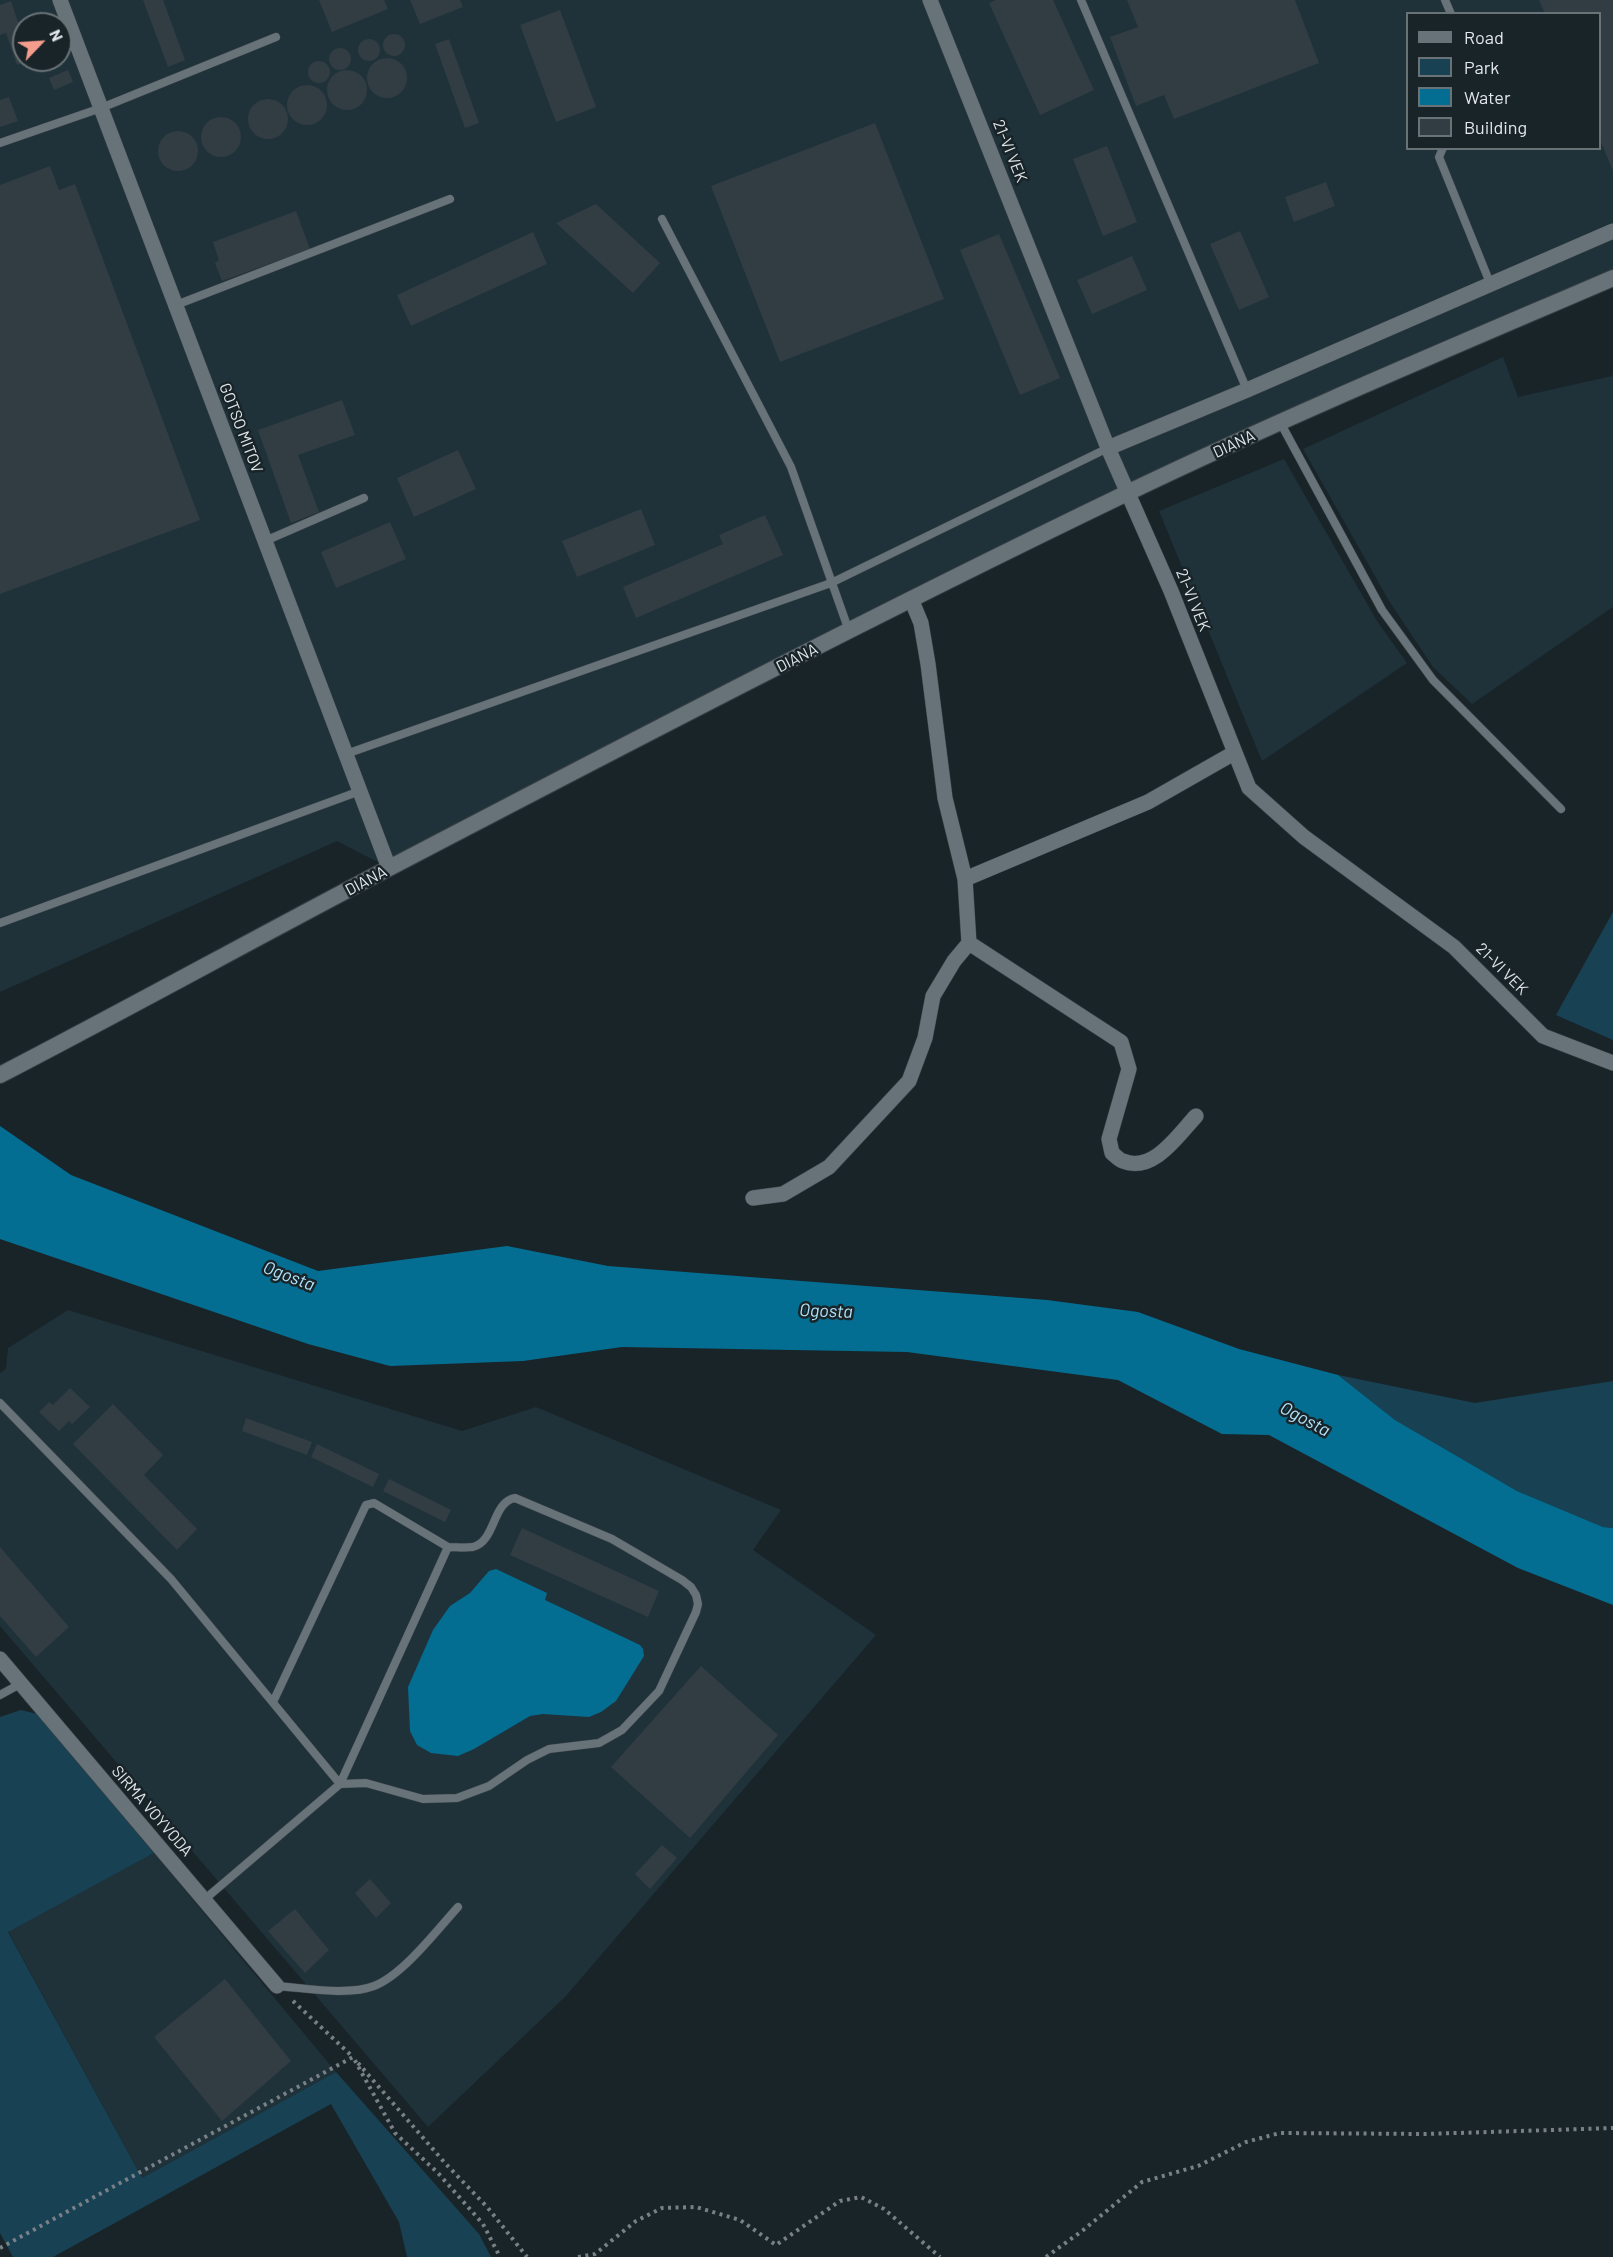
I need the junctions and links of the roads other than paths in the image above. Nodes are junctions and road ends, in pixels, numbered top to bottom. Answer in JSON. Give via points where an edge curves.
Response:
{"nodes":[{"id":1,"x":60,"y":0,"type":"edge"},
{"id":2,"x":930,"y":0,"type":"edge"},
{"id":3,"x":1081,"y":0,"type":"edge"},
{"id":4,"x":276,"y":37,"type":"dead end"},
{"id":5,"x":101,"y":108,"type":"junction"},
{"id":6,"x":0,"y":143,"type":"edge"},
{"id":7,"x":1442,"y":150,"type":"edge"},
{"id":8,"x":450,"y":200,"type":"dead end"},
{"id":9,"x":662,"y":219,"type":"dead end"},
{"id":10,"x":1613,"y":231,"type":"edge"},
{"id":11,"x":1613,"y":278,"type":"edge"},
{"id":12,"x":1490,"y":283,"type":"junction"},
{"id":13,"x":176,"y":305,"type":"junction"},
{"id":14,"x":1247,"y":390,"type":"junction"},
{"id":15,"x":1280,"y":422,"type":"junction"},
{"id":16,"x":1108,"y":448,"type":"junction"},
{"id":17,"x":1127,"y":493,"type":"junction"},
{"id":18,"x":364,"y":498,"type":"dead end"},
{"id":19,"x":265,"y":541,"type":"junction"},
{"id":20,"x":831,"y":583,"type":"junction"},
{"id":21,"x":910,"y":599,"type":"junction"},
{"id":22,"x":849,"y":631,"type":"junction"},
{"id":23,"x":1234,"y":753,"type":"junction"},
{"id":24,"x":346,"y":754,"type":"junction"},
{"id":25,"x":360,"y":791,"type":"junction"},
{"id":26,"x":1561,"y":809,"type":"dead end"},
{"id":27,"x":389,"y":868,"type":"junction"},
{"id":28,"x":965,"y":879,"type":"junction"},
{"id":29,"x":0,"y":923,"type":"edge"},
{"id":30,"x":969,"y":943,"type":"junction"},
{"id":31,"x":1613,"y":1063,"type":"edge"},
{"id":32,"x":0,"y":1075,"type":"edge"},
{"id":33,"x":1196,"y":1116,"type":"dead end"},
{"id":34,"x":753,"y":1198,"type":"dead end"},
{"id":35,"x":0,"y":1403,"type":"edge"},
{"id":36,"x":448,"y":1547,"type":"junction"},
{"id":37,"x":0,"y":1659,"type":"edge"},
{"id":38,"x":20,"y":1684,"type":"junction"},
{"id":39,"x":0,"y":1695,"type":"edge"},
{"id":40,"x":273,"y":1702,"type":"junction"},
{"id":41,"x":340,"y":1784,"type":"junction"},
{"id":42,"x":205,"y":1899,"type":"junction"},
{"id":43,"x":458,"y":1907,"type":"dead end"},
{"id":44,"x":277,"y":1986,"type":"joint"}],
"edges":[{"from":1,"to":5,"type":"street","name":"GOTSO MITOV"},
{"from":2,"to":16,"type":"street","name":"21-VI VEK"},
{"from":3,"to":14,"type":"lane"},
{"from":4,"to":5,"type":"lane"},
{"from":5,"to":6,"type":"lane"},
{"from":5,"to":13,"type":"street","name":"GOTSO MITOV"},
{"from":7,"to":12,"type":"lane","via":[[1439,157]]},
{"from":8,"to":13,"type":"lane"},
{"from":9,"to":20,"type":"lane","via":[[791,467]]},
{"from":10,"to":12,"type":"street"},
{"from":11,"to":15,"type":"main road","name":"DIANA"},
{"from":12,"to":14,"type":"street"},
{"from":13,"to":19,"type":"street","name":"GOTSO MITOV"},
{"from":14,"to":16,"type":"street"},
{"from":15,"to":17,"type":"main road","name":"DIANA"},
{"from":15,"to":26,"type":"lane","via":[[1382,610],[1433,680]]},
{"from":16,"to":17,"type":"street","name":"21-VI VEK"},
{"from":16,"to":20,"type":"lane"},
{"from":17,"to":21,"type":"main road","name":"DIANA"},
{"from":17,"to":23,"type":"street","name":"21-VI VEK","via":[[1171,591]]},
{"from":18,"to":19,"type":"lane"},
{"from":19,"to":24,"type":"street","name":"GOTSO MITOV"},
{"from":20,"to":22,"type":"lane"},
{"from":20,"to":24,"type":"lane"},
{"from":21,"to":22,"type":"main road","name":"DIANA"},
{"from":21,"to":28,"type":"street","via":[[921,623],[945,798]]},
{"from":22,"to":27,"type":"main road","name":"DIANA"},
{"from":23,"to":28,"type":"street","via":[[1148,802]]},
{"from":23,"to":31,"type":"street","name":"21-VI VEK","via":[[1249,788],[1304,837],[1454,947],[1543,1036]]},
{"from":24,"to":25,"type":"street","name":"GOTSO MITOV"},
{"from":25,"to":27,"type":"street","name":"GOTSO MITOV"},
{"from":25,"to":29,"type":"lane"},
{"from":27,"to":32,"type":"main road","name":"DIANA"},
{"from":28,"to":30,"type":"street"},
{"from":30,"to":33,"type":"street","via":[[1121,1042],[1129,1069],[1109,1139],[1112,1153],[1123,1161],[1140,1164],[1169,1146]]},
{"from":30,"to":34,"type":"street","via":[[933,996],[925,1038],[909,1081],[829,1167],[783,1194]]},
{"from":35,"to":40,"type":"lane","via":[[171,1579]]},
{"from":36,"to":40,"type":"lane","via":[[374,1503],[366,1505]]},
{"from":36,"to":41,"type":"lane"},
{"from":36,"to":41,"type":"lane","via":[[474,1547],[485,1540],[503,1505],[515,1498],[612,1539],[682,1580],[691,1587],[698,1604],[659,1691],[622,1730],[598,1743],[549,1749],[489,1786],[458,1798],[423,1799],[366,1783]]},
{"from":37,"to":38,"type":"street","name":"SIRMA VOYVODA"},
{"from":38,"to":39,"type":"lane"},
{"from":38,"to":42,"type":"street","name":"SIRMA VOYVODA"},
{"from":40,"to":41,"type":"lane"},
{"from":41,"to":42,"type":"lane"},
{"from":42,"to":44,"type":"street","name":"SIRMA VOYVODA"},
{"from":43,"to":44,"type":"lane","via":[[393,1977],[373,1987],[350,1990]]}]}
